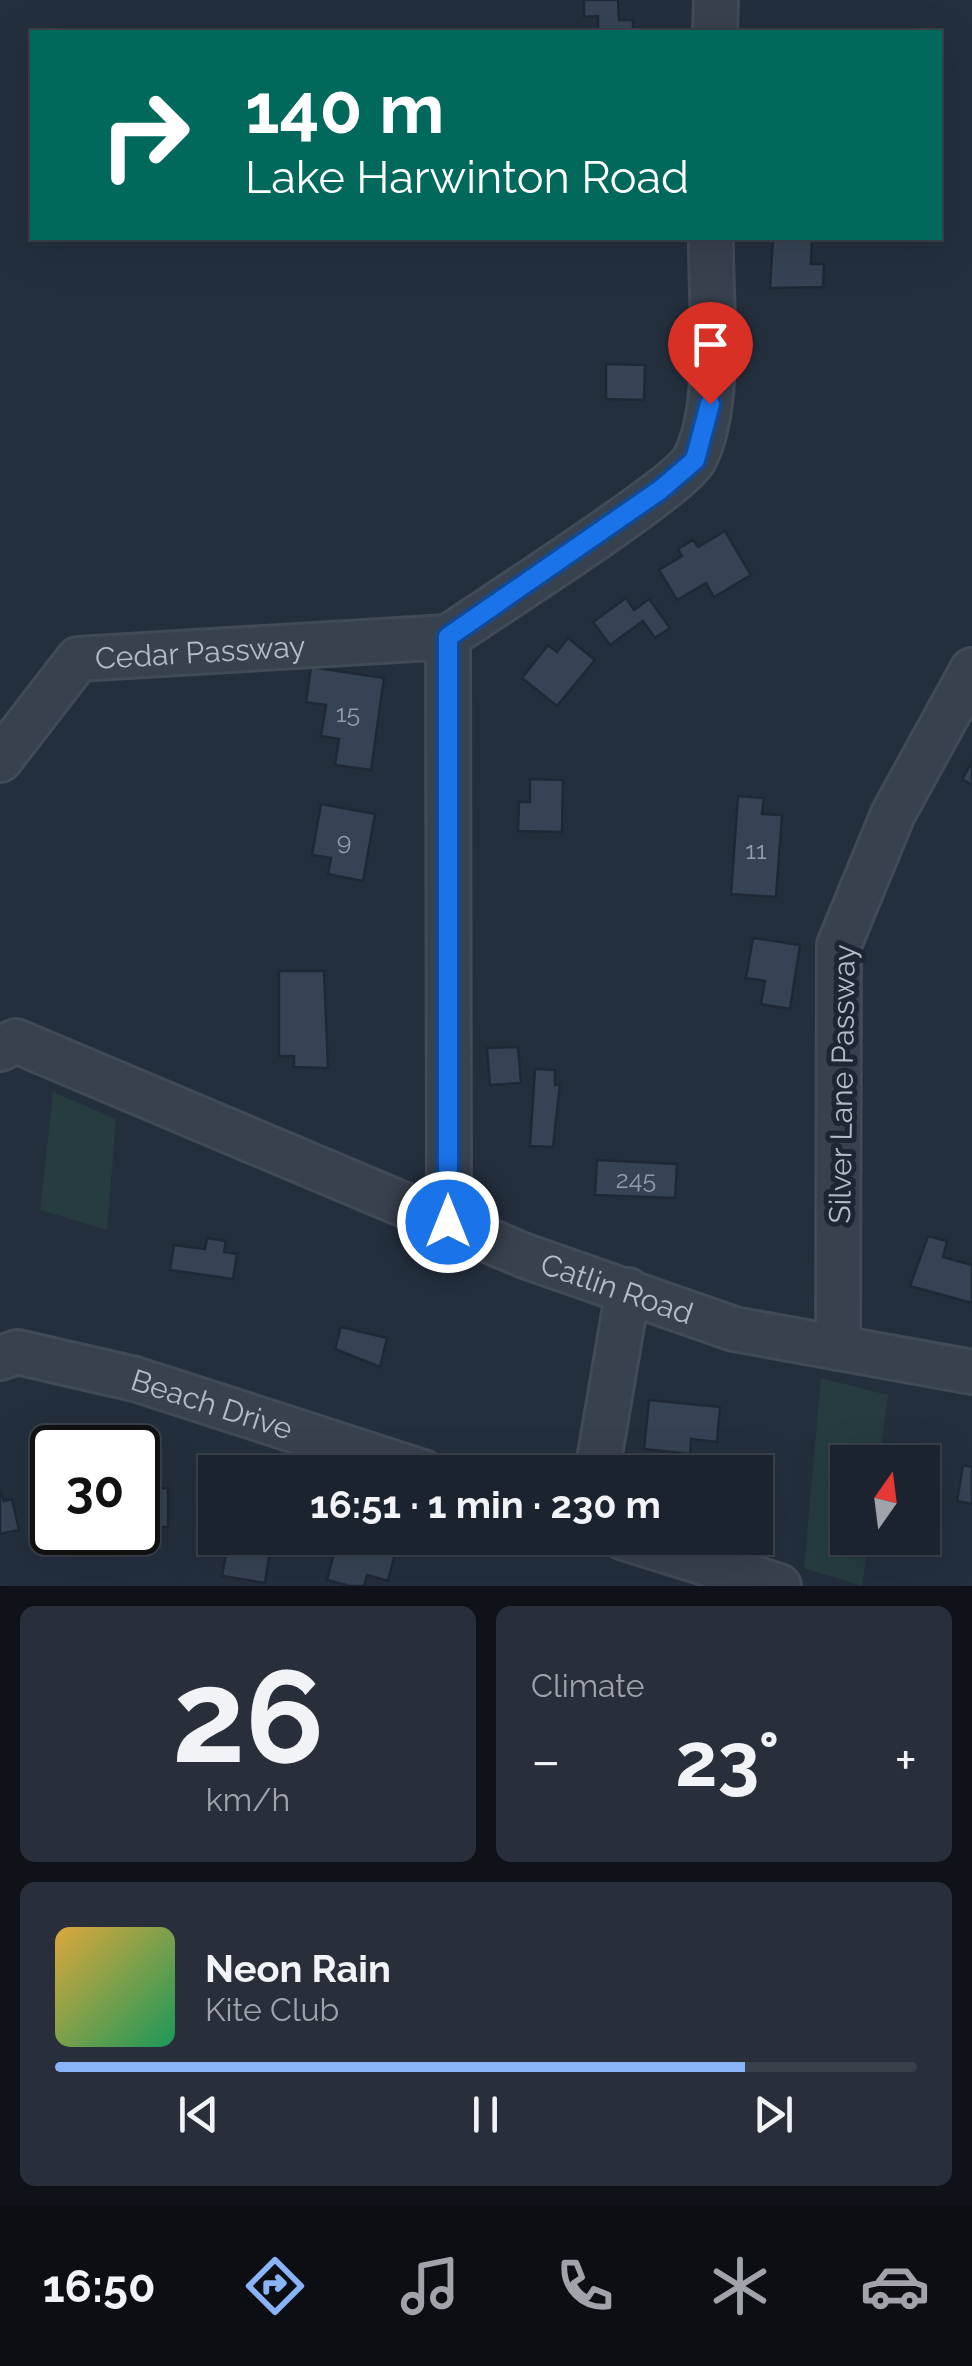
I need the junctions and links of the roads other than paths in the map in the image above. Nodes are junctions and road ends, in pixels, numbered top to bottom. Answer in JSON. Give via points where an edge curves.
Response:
{"nodes":[{"id":1,"x":716,"y":0,"type":"edge"},
{"id":2,"x":715,"y":30,"type":"edge"},
{"id":3,"x":711,"y":240,"type":"edge"},
{"id":4,"x":448,"y":637,"type":"junction"},
{"id":5,"x":972,"y":670,"type":"edge"},
{"id":6,"x":0,"y":760,"type":"edge"},
{"id":7,"x":0,"y":1049,"type":"edge"},
{"id":8,"x":448,"y":1222,"type":"junction"},
{"id":9,"x":628,"y":1290,"type":"junction"},
{"id":10,"x":838,"y":1348,"type":"junction"},
{"id":11,"x":0,"y":1358,"type":"edge"},
{"id":12,"x":972,"y":1372,"type":"edge"},
{"id":13,"x":370,"y":1455,"type":"edge"},
{"id":14,"x":601,"y":1455,"type":"edge"},
{"id":15,"x":679,"y":1555,"type":"edge"},
{"id":16,"x":778,"y":1586,"type":"edge"}],
"edges":[{"from":1,"to":2,"type":"street"},
{"from":3,"to":4,"type":"street","via":[[710,404],[695,460]]},
{"from":4,"to":6,"type":"street","name":"Cedar Passway","via":[[78,659]]},
{"from":4,"to":8,"type":"street"},
{"from":5,"to":10,"type":"street","name":"Silver Lane Passway","via":[[893,814],[839,945]]},
{"from":7,"to":8,"type":"street","name":"Catlin Road","via":[[16,1041]]},
{"from":8,"to":9,"type":"street","name":"Catlin Road"},
{"from":9,"to":10,"type":"street","name":"Catlin Road","via":[[734,1329]]},
{"from":9,"to":14,"type":"street"},
{"from":10,"to":12,"type":"street","name":"Catlin Road"},
{"from":11,"to":13,"type":"street","name":"Beach Drive","via":[[17,1352],[135,1379]]},
{"from":15,"to":16,"type":"street"}]}
